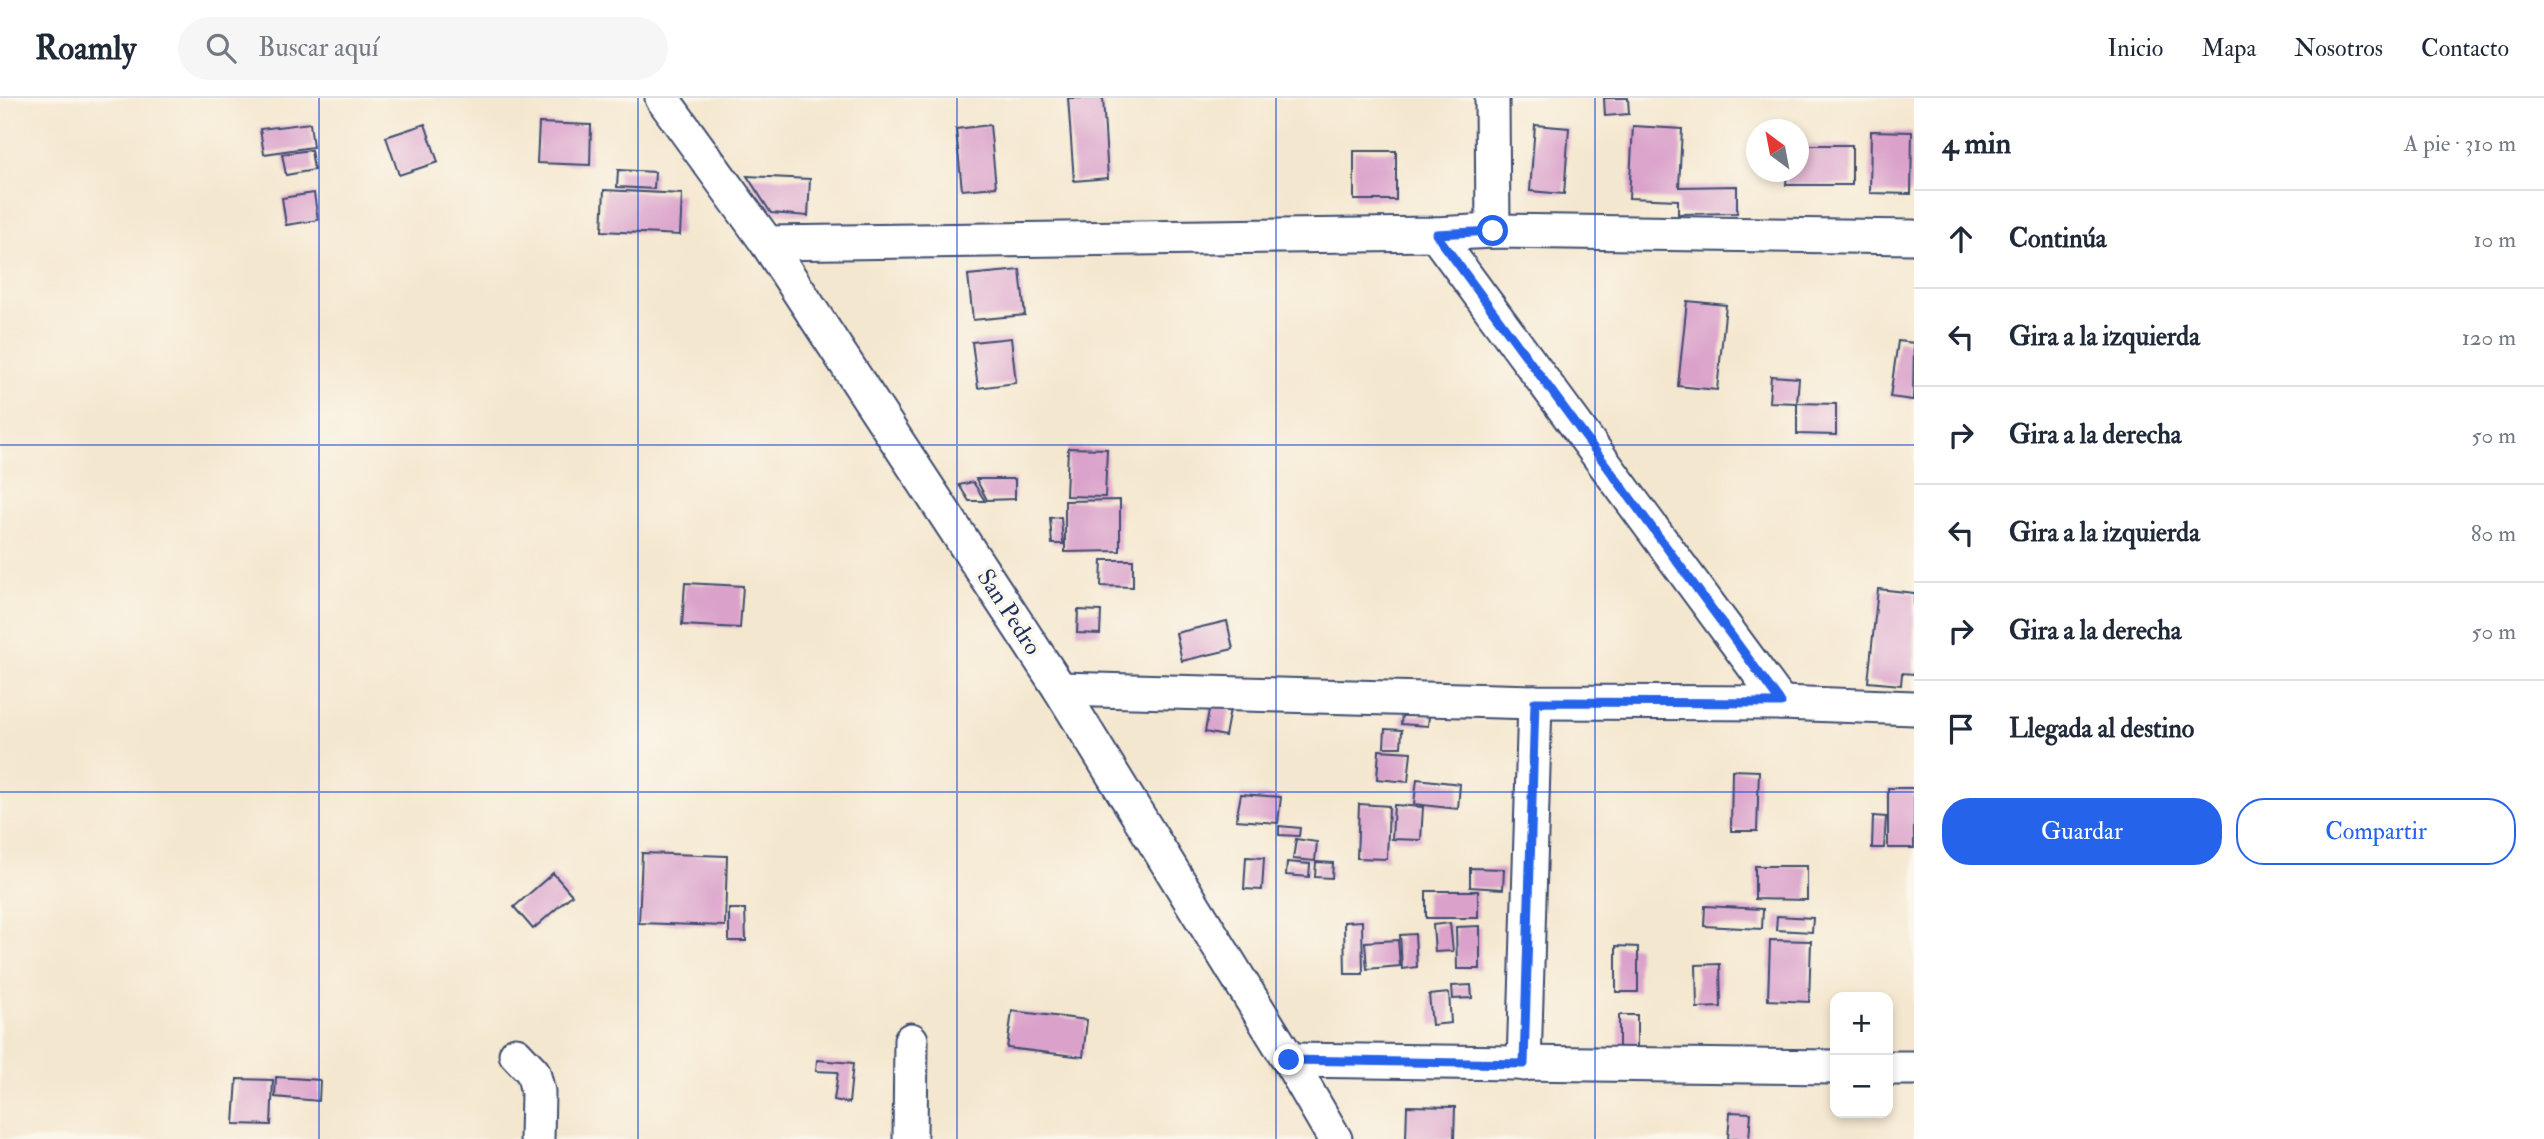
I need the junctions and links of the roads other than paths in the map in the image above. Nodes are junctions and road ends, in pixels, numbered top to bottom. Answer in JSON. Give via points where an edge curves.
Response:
{"nodes":[{"id":1,"x":662,"y":98,"type":"edge"},
{"id":2,"x":1492,"y":98,"type":"edge"},
{"id":3,"x":1493,"y":231,"type":"junction"},
{"id":4,"x":1436,"y":234,"type":"junction"},
{"id":5,"x":1914,"y":237,"type":"edge"},
{"id":6,"x":767,"y":243,"type":"junction"},
{"id":7,"x":1060,"y":689,"type":"junction"},
{"id":8,"x":1535,"y":702,"type":"junction"},
{"id":9,"x":1781,"y":703,"type":"junction"},
{"id":10,"x":1914,"y":708,"type":"edge"},
{"id":11,"x":911,"y":1040,"type":"dead end"},
{"id":12,"x":516,"y":1054,"type":"dead end"},
{"id":13,"x":1289,"y":1060,"type":"junction"},
{"id":14,"x":1524,"y":1064,"type":"junction"},
{"id":15,"x":1830,"y":1068,"type":"edge"},
{"id":16,"x":1893,"y":1068,"type":"edge"},
{"id":17,"x":1914,"y":1068,"type":"edge"},
{"id":18,"x":537,"y":1139,"type":"edge"},
{"id":19,"x":910,"y":1139,"type":"edge"},
{"id":20,"x":1335,"y":1139,"type":"edge"}],
"edges":[{"from":1,"to":6,"type":"street","name":"San Pedro"},
{"from":2,"to":3,"type":"street"},
{"from":3,"to":4,"type":"street"},
{"from":3,"to":5,"type":"street"},
{"from":4,"to":6,"type":"street"},
{"from":4,"to":9,"type":"street"},
{"from":6,"to":7,"type":"street","name":"San Pedro"},
{"from":7,"to":8,"type":"street"},
{"from":7,"to":13,"type":"street","name":"San Pedro"},
{"from":8,"to":9,"type":"street"},
{"from":8,"to":14,"type":"street"},
{"from":9,"to":10,"type":"street"},
{"from":11,"to":19,"type":"street"},
{"from":12,"to":18,"type":"street","via":[[533,1072],[538,1093]]},
{"from":13,"to":14,"type":"street"},
{"from":13,"to":20,"type":"street","name":"San Pedro"},
{"from":14,"to":15,"type":"street"},
{"from":16,"to":17,"type":"street"}]}
